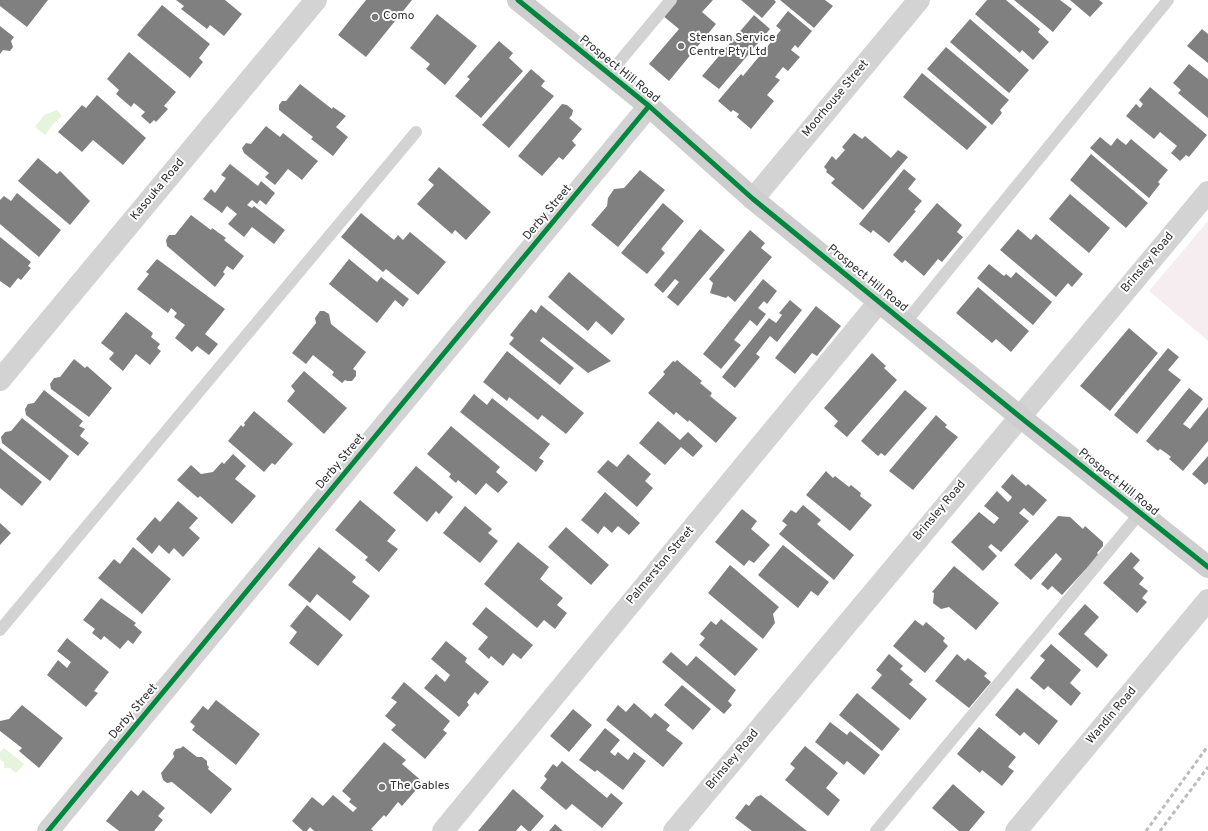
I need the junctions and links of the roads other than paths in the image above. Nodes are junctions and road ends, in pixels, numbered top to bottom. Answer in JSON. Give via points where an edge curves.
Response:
{"nodes":[{"id":1,"x":316,"y":0,"type":"edge"},
{"id":2,"x":518,"y":0,"type":"edge"},
{"id":3,"x":671,"y":0,"type":"edge"},
{"id":4,"x":919,"y":0,"type":"edge"},
{"id":5,"x":1168,"y":0,"type":"edge"},
{"id":6,"x":609,"y":74,"type":"junction"},
{"id":7,"x":649,"y":106,"type":"junction"},
{"id":8,"x":416,"y":132,"type":"dead end"},
{"id":9,"x":1208,"y":192,"type":"edge"},
{"id":10,"x":753,"y":199,"type":"junction"},
{"id":11,"x":879,"y":302,"type":"junction"},
{"id":12,"x":905,"y":323,"type":"junction"},
{"id":13,"x":0,"y":380,"type":"edge"},
{"id":14,"x":1019,"y":416,"type":"junction"},
{"id":15,"x":1140,"y":513,"type":"junction"},
{"id":16,"x":1208,"y":567,"type":"edge"},
{"id":17,"x":1208,"y":600,"type":"edge"},
{"id":18,"x":0,"y":630,"type":"edge"},
{"id":19,"x":48,"y":831,"type":"edge"},
{"id":20,"x":443,"y":831,"type":"edge"},
{"id":21,"x":674,"y":831,"type":"edge"},
{"id":22,"x":876,"y":831,"type":"edge"},
{"id":23,"x":1016,"y":831,"type":"edge"}],
"edges":[{"from":1,"to":13,"type":"street","name":"Kasouka Road"},
{"from":2,"to":6,"type":"street","name":"Prospect Hill Road"},
{"from":3,"to":6,"type":"lane"},
{"from":4,"to":10,"type":"street","name":"Moorhouse Street"},
{"from":5,"to":12,"type":"lane"},
{"from":6,"to":7,"type":"street","name":"Prospect Hill Road"},
{"from":7,"to":10,"type":"street","name":"Prospect Hill Road"},
{"from":7,"to":19,"type":"street","name":"Derby Street"},
{"from":8,"to":18,"type":"lane"},
{"from":9,"to":14,"type":"street","name":"Brinsley Road"},
{"from":10,"to":11,"type":"street","name":"Prospect Hill Road"},
{"from":11,"to":12,"type":"street","name":"Prospect Hill Road"},
{"from":11,"to":20,"type":"street","name":"Palmerston Street"},
{"from":12,"to":14,"type":"street","name":"Prospect Hill Road"},
{"from":14,"to":15,"type":"street","name":"Prospect Hill Road"},
{"from":14,"to":21,"type":"street","name":"Brinsley Road"},
{"from":15,"to":16,"type":"street","name":"Prospect Hill Road"},
{"from":15,"to":22,"type":"lane"},
{"from":17,"to":23,"type":"street","name":"Wandin Road"}]}
